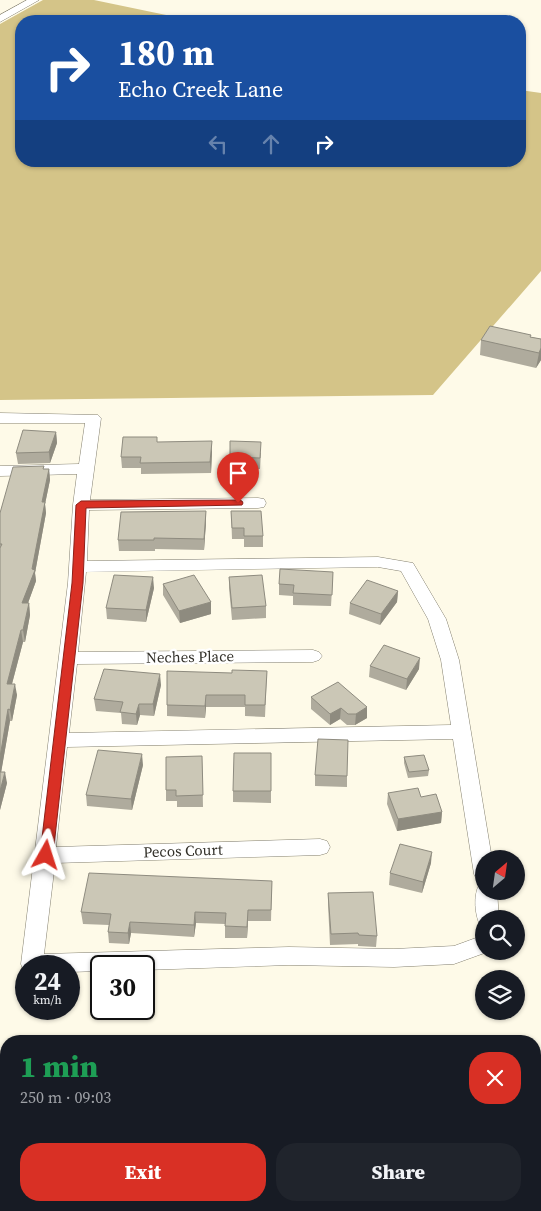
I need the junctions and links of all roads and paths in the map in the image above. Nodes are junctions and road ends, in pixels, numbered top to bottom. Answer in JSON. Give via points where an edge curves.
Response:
{"nodes":[{"id":1,"x":34,"y":0,"type":"edge"},
{"id":2,"x":0,"y":19,"type":"edge"},
{"id":3,"x":0,"y":418,"type":"edge"},
{"id":4,"x":86,"y":469,"type":"junction"},
{"id":5,"x":0,"y":471,"type":"edge"},
{"id":6,"x":258,"y":503,"type":"dead end"},
{"id":7,"x":81,"y":505,"type":"junction"},
{"id":8,"x":78,"y":567,"type":"junction"},
{"id":9,"x":313,"y":656,"type":"dead end"},
{"id":10,"x":68,"y":658,"type":"junction"},
{"id":11,"x":461,"y":732,"type":"junction"},
{"id":12,"x":59,"y":740,"type":"junction"},
{"id":13,"x":320,"y":847,"type":"dead end"},
{"id":14,"x":480,"y":850,"type":"edge"},
{"id":15,"x":46,"y":855,"type":"junction"},
{"id":16,"x":475,"y":947,"type":"edge"},
{"id":17,"x":33,"y":955,"type":"edge"},
{"id":18,"x":80,"y":963,"type":"edge"}],
"edges":[{"from":1,"to":2,"type":"street"},
{"from":3,"to":4,"type":"street","via":[[93,418]]},
{"from":4,"to":5,"type":"street"},
{"from":4,"to":7,"type":"street"},
{"from":6,"to":7,"type":"street"},
{"from":7,"to":8,"type":"street"},
{"from":8,"to":10,"type":"street"},
{"from":8,"to":11,"type":"street","via":[[378,562],[407,568],[437,619],[450,660]]},
{"from":9,"to":10,"type":"street","name":"Neches Place"},
{"from":10,"to":12,"type":"street"},
{"from":11,"to":12,"type":"street"},
{"from":11,"to":14,"type":"street"},
{"from":12,"to":15,"type":"street"},
{"from":13,"to":15,"type":"street","name":"Pecos Court"},
{"from":15,"to":17,"type":"street"},
{"from":16,"to":18,"type":"street","via":[[454,955],[394,958],[289,956]]}]}
